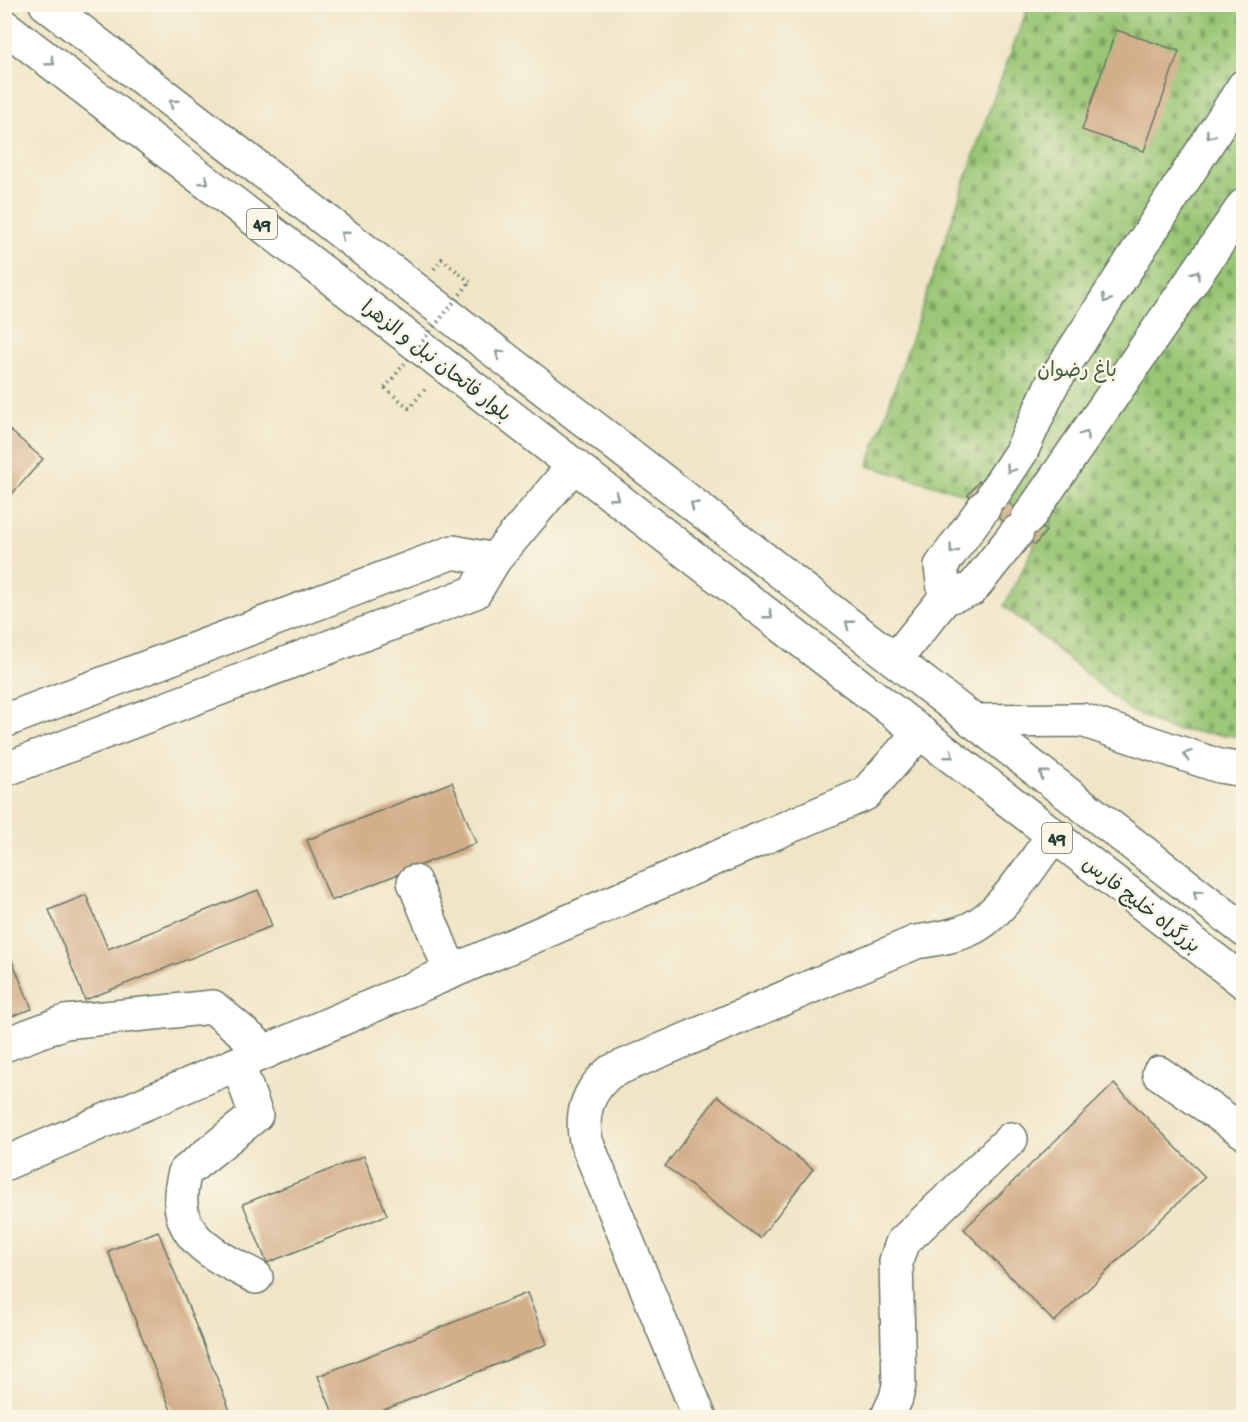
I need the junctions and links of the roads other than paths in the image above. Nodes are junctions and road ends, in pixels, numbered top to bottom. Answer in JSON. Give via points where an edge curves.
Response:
{"nodes":[{"id":1,"x":46,"y":4,"type":"edge"},
{"id":2,"x":4,"y":26,"type":"edge"},
{"id":3,"x":1244,"y":86,"type":"edge"},
{"id":4,"x":1244,"y":205,"type":"edge"},
{"id":5,"x":545,"y":390,"type":"junction"},
{"id":6,"x":519,"y":422,"type":"junction"},
{"id":7,"x":574,"y":465,"type":"junction"},
{"id":8,"x":494,"y":560,"type":"junction"},
{"id":9,"x":945,"y":598,"type":"junction"},
{"id":10,"x":895,"y":660,"type":"junction"},
{"id":11,"x":870,"y":693,"type":"junction"},
{"id":12,"x":4,"y":721,"type":"edge"},
{"id":13,"x":973,"y":721,"type":"junction"},
{"id":14,"x":920,"y":732,"type":"junction"},
{"id":15,"x":4,"y":770,"type":"edge"},
{"id":16,"x":1244,"y":770,"type":"edge"},
{"id":17,"x":1054,"y":835,"type":"junction"},
{"id":18,"x":414,"y":882,"type":"dead end"},
{"id":19,"x":1244,"y":930,"type":"edge"},
{"id":20,"x":451,"y":972,"type":"junction"},
{"id":21,"x":1244,"y":982,"type":"edge"},
{"id":22,"x":4,"y":1045,"type":"edge"},
{"id":23,"x":252,"y":1058,"type":"junction"},
{"id":24,"x":1160,"y":1073,"type":"dead end"},
{"id":25,"x":1244,"y":1132,"type":"edge"},
{"id":26,"x":1011,"y":1139,"type":"dead end"},
{"id":27,"x":4,"y":1164,"type":"edge"},
{"id":28,"x":256,"y":1277,"type":"dead end"},
{"id":29,"x":700,"y":1418,"type":"edge"},
{"id":30,"x":887,"y":1418,"type":"edge"}],
"edges":[{"from":5,"to":1,"type":"main road","number":"49","one_way":true},
{"from":2,"to":6,"type":"main road","name":"بلوار فاتحان نبل و الزهرا","number":"49","one_way":true},
{"from":3,"to":9,"type":"main road","one_way":true,"via":[[1051,386],[1021,452],[941,566]]},
{"from":9,"to":4,"type":"main road","one_way":true,"via":[[972,589],[1022,525]]},
{"from":5,"to":6,"type":"main road"},
{"from":10,"to":5,"type":"main road","number":"49","one_way":true},
{"from":6,"to":7,"type":"main road","name":"بلوار فاتحان نبل و الزهرا","number":"49"},
{"from":7,"to":8,"type":"main road"},
{"from":7,"to":11,"type":"main road","name":"بلوار فاتحان نبل و الزهرا","number":"49","one_way":true},
{"from":8,"to":12,"type":"main road","via":[[453,552]]},
{"from":8,"to":15,"type":"main road","via":[[475,592]]},
{"from":9,"to":10,"type":"main road"},
{"from":10,"to":11,"type":"main road"},
{"from":10,"to":13,"type":"main road","number":"49"},
{"from":11,"to":14,"type":"main road","name":"بزرگراه خلیج فارس","number":"49"},
{"from":16,"to":13,"type":"main road","one_way":true,"via":[[1219,766],[1082,720]]},
{"from":19,"to":13,"type":"main road","number":"49","one_way":true},
{"from":14,"to":17,"type":"main road","name":"بزرگراه خلیج فارس","number":"49","one_way":true},
{"from":14,"to":20,"type":"main road","via":[[865,794]]},
{"from":17,"to":21,"type":"main road","name":"بزرگراه خلیج فارس","number":"49"},
{"from":17,"to":29,"type":"main road","via":[[996,910],[973,928],[948,938],[916,942],[610,1072],[591,1092],[583,1117],[586,1141]]},
{"from":18,"to":20,"type":"main road"},
{"from":20,"to":23,"type":"main road"},
{"from":22,"to":23,"type":"main road","via":[[65,1022],[213,1007]]},
{"from":23,"to":27,"type":"main road"},
{"from":23,"to":28,"type":"main road","via":[[256,1115],[185,1172],[180,1201],[195,1240],[205,1250]]},
{"from":24,"to":25,"type":"main road"},
{"from":26,"to":30,"type":"main road","via":[[902,1243],[896,1261],[899,1385]]}]}
